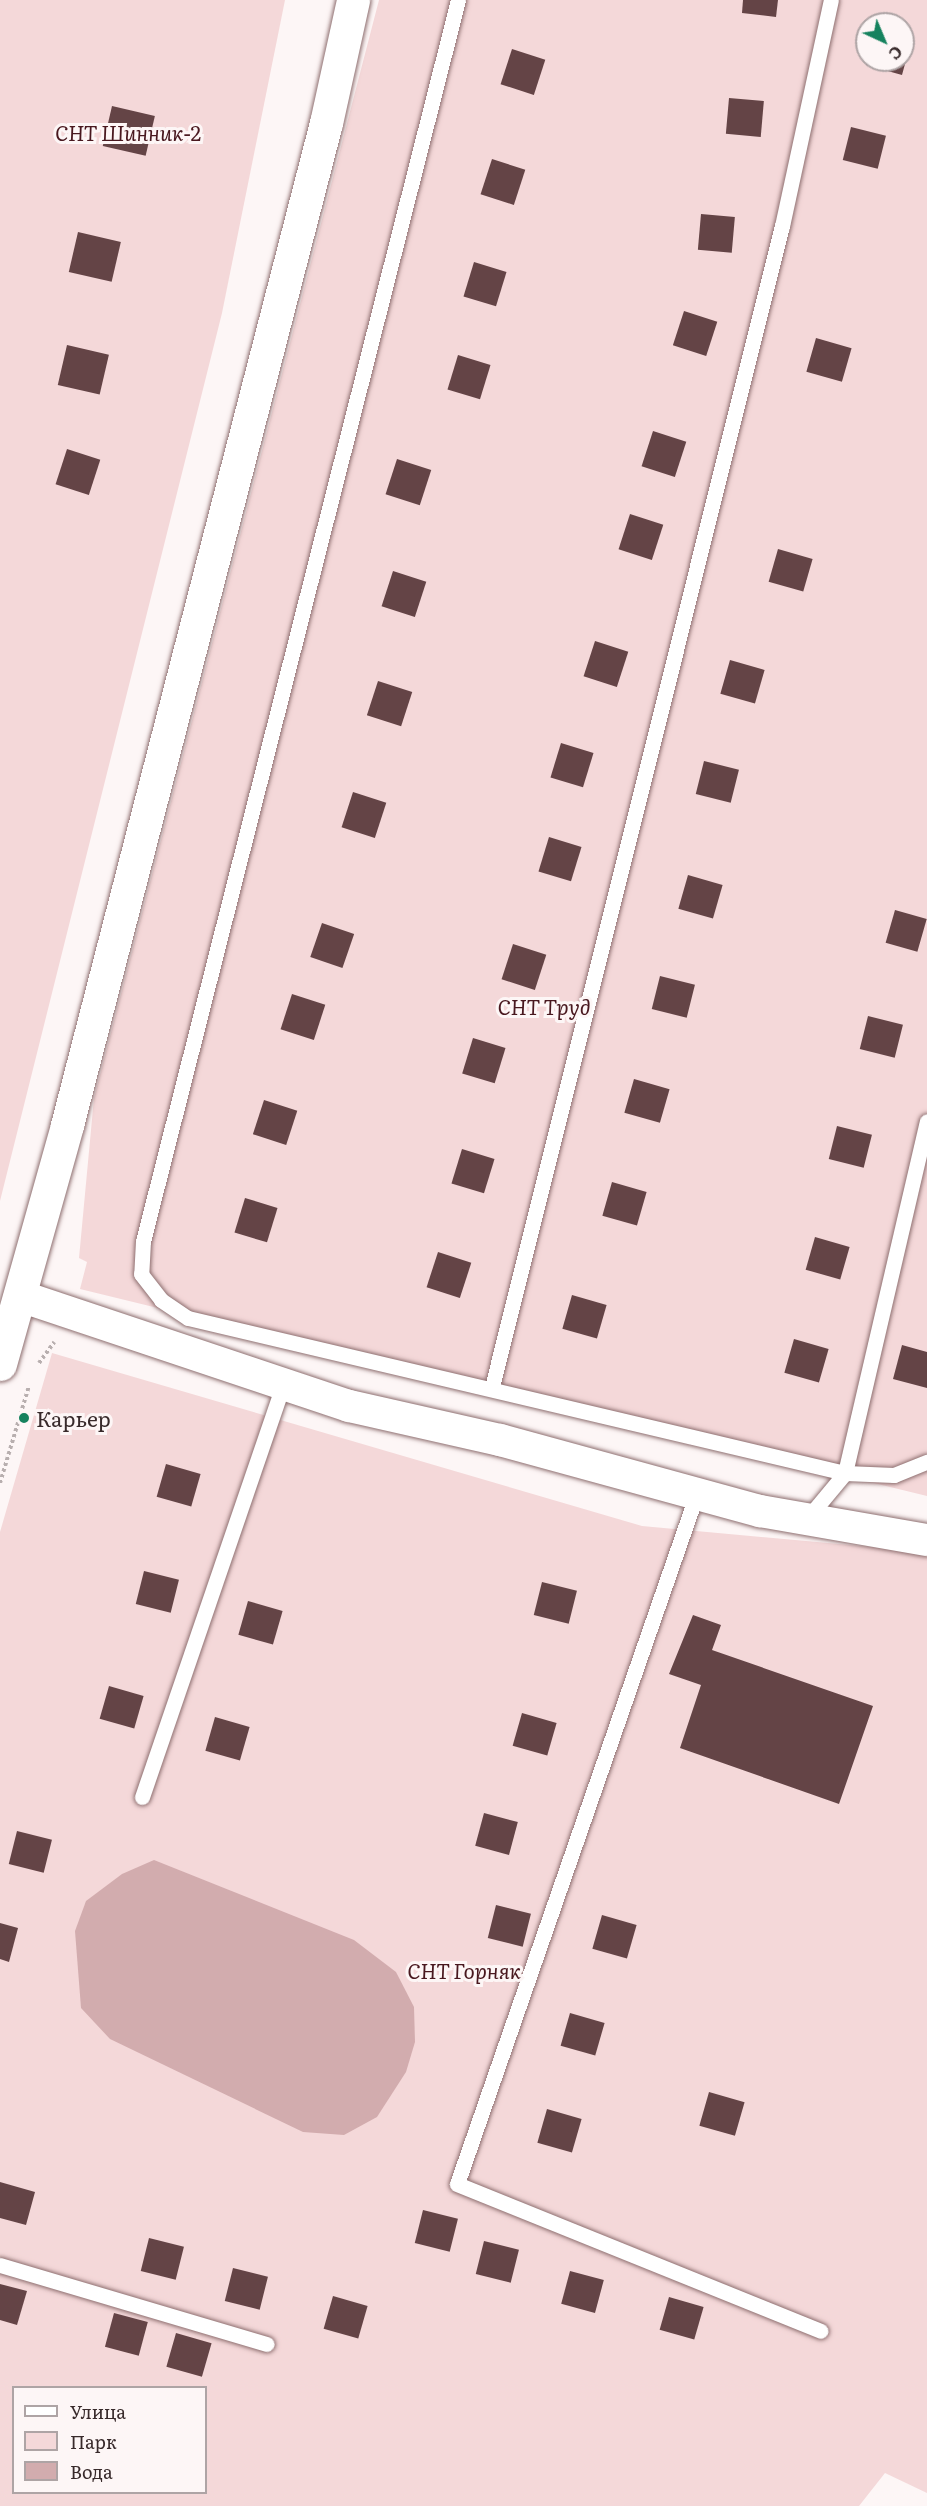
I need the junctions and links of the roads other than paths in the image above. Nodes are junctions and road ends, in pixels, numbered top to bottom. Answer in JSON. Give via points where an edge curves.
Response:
{"nodes":[{"id":1,"x":352,"y":0,"type":"edge"},
{"id":2,"x":458,"y":0,"type":"edge"},
{"id":3,"x":831,"y":0,"type":"edge"},
{"id":4,"x":927,"y":1121,"type":"edge"},
{"id":5,"x":20,"y":1296,"type":"junction"},
{"id":6,"x":0,"y":1364,"type":"edge"},
{"id":7,"x":283,"y":1384,"type":"junction"},
{"id":8,"x":492,"y":1388,"type":"junction"},
{"id":9,"x":927,"y":1462,"type":"edge"},
{"id":10,"x":845,"y":1473,"type":"junction"},
{"id":11,"x":696,"y":1496,"type":"junction"},
{"id":12,"x":805,"y":1521,"type":"junction"},
{"id":13,"x":927,"y":1540,"type":"edge"},
{"id":14,"x":142,"y":1797,"type":"dead end"},
{"id":15,"x":0,"y":2265,"type":"edge"},
{"id":16,"x":820,"y":2331,"type":"dead end"},
{"id":17,"x":267,"y":2344,"type":"dead end"}],
"edges":[{"from":1,"to":5,"type":"street","via":[[326,123]]},
{"from":2,"to":8,"type":"lane","via":[[143,1241],[141,1274],[162,1300],[188,1318]]},
{"from":3,"to":8,"type":"lane","via":[[782,226]]},
{"from":4,"to":10,"type":"lane"},
{"from":5,"to":6,"type":"street"},
{"from":5,"to":7,"type":"street"},
{"from":7,"to":11,"type":"street"},
{"from":7,"to":14,"type":"lane"},
{"from":8,"to":10,"type":"lane"},
{"from":9,"to":10,"type":"lane","via":[[894,1475]]},
{"from":10,"to":12,"type":"lane"},
{"from":11,"to":12,"type":"street"},
{"from":11,"to":16,"type":"lane","via":[[457,2184]]},
{"from":12,"to":13,"type":"street"},
{"from":15,"to":17,"type":"lane"}]}
